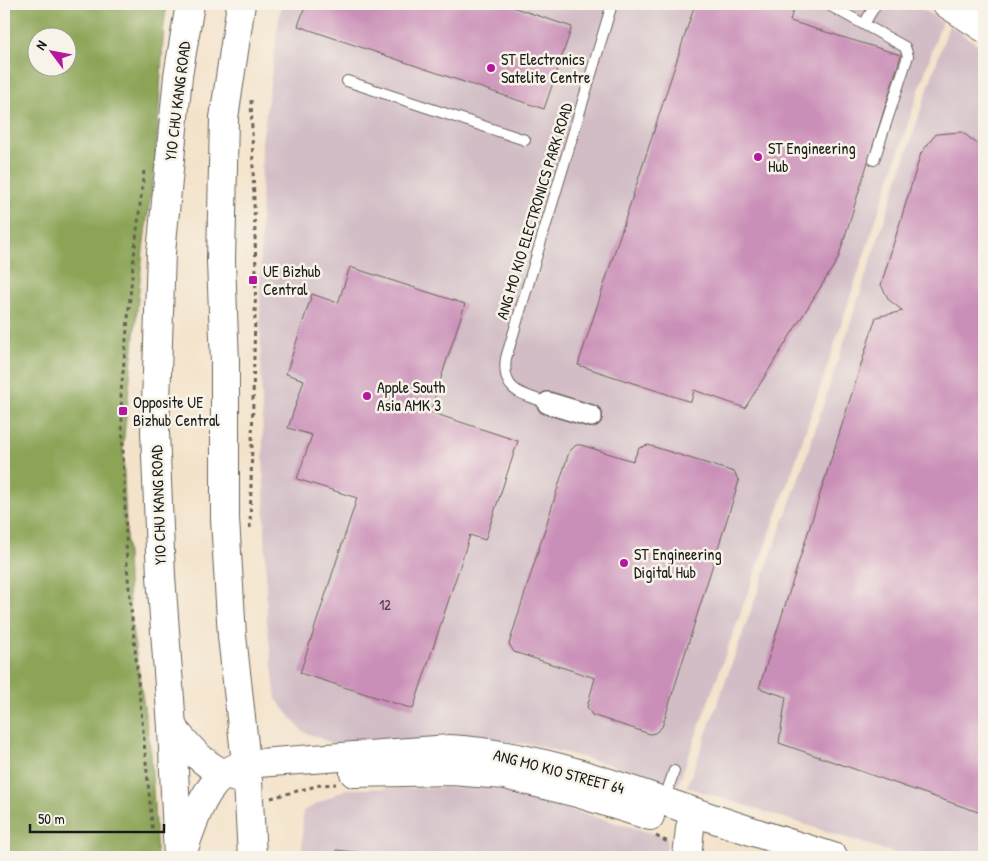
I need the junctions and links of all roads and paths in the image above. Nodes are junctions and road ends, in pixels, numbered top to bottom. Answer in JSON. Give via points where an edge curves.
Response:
{"nodes":[{"id":1,"x":190,"y":4,"type":"edge"},
{"id":2,"x":241,"y":4,"type":"edge"},
{"id":3,"x":612,"y":4,"type":"edge"},
{"id":4,"x":827,"y":4,"type":"edge"},
{"id":5,"x":876,"y":4,"type":"edge"},
{"id":6,"x":947,"y":4,"type":"edge"},
{"id":7,"x":864,"y":24,"type":"junction"},
{"id":8,"x":984,"y":28,"type":"edge"},
{"id":9,"x":347,"y":81,"type":"dead end"},
{"id":10,"x":251,"y":94,"type":"dead end"},
{"id":11,"x":526,"y":140,"type":"dead end"},
{"id":12,"x":874,"y":160,"type":"dead end"},
{"id":13,"x":548,"y":403,"type":"joint"},
{"id":14,"x":590,"y":416,"type":"dead end"},
{"id":15,"x":250,"y":528,"type":"dead end"},
{"id":16,"x":126,"y":567,"type":"dead end"},
{"id":17,"x":172,"y":727,"type":"junction"},
{"id":18,"x":507,"y":765,"type":"junction"},
{"id":19,"x":674,"y":771,"type":"dead end"},
{"id":20,"x":245,"y":780,"type":"junction"},
{"id":21,"x":338,"y":784,"type":"dead end"},
{"id":22,"x":664,"y":801,"type":"junction"},
{"id":23,"x":650,"y":834,"type":"dead end"},
{"id":24,"x":153,"y":839,"type":"dead end"},
{"id":25,"x":700,"y":841,"type":"edge"},
{"id":26,"x":179,"y":857,"type":"edge"},
{"id":27,"x":252,"y":857,"type":"edge"},
{"id":28,"x":784,"y":857,"type":"edge"},
{"id":29,"x":833,"y":857,"type":"edge"}],
"edges":[{"from":1,"to":17,"type":"main road","name":"YIO CHU KANG ROAD","via":[[178,76],[161,253],[155,432]]},
{"from":2,"to":20,"type":"main road","via":[[224,118],[221,262],[225,519]]},
{"from":3,"to":13,"type":"lane","name":"ANG MO KIO ELECTRONICS PARK ROAD","via":[[505,363],[505,376],[510,386],[520,394]]},
{"from":4,"to":7,"type":"lane"},
{"from":5,"to":7,"type":"lane"},
{"from":6,"to":8,"type":"main road"},
{"from":7,"to":12,"type":"lane","via":[[905,47],[908,56]]},
{"from":9,"to":11,"type":"lane"},
{"from":10,"to":15,"type":"path","via":[[256,271]]},
{"from":13,"to":14,"type":"street"},
{"from":16,"to":24,"type":"path"},
{"from":17,"to":20,"type":"main road","via":[[200,759]]},
{"from":17,"to":26,"type":"main road","name":"YIO CHU KANG ROAD"},
{"from":18,"to":20,"type":"main road","name":"ANG MO KIO STREET 64","via":[[473,772],[422,761],[331,774]]},
{"from":18,"to":22,"type":"main road","name":"ANG MO KIO STREET 64","via":[[585,774]]},
{"from":18,"to":25,"type":"main road","name":"ANG MO KIO STREET 64"},
{"from":19,"to":22,"type":"lane"},
{"from":20,"to":21,"type":"path"},
{"from":20,"to":26,"type":"main road","via":[[210,787]]},
{"from":20,"to":27,"type":"main road"},
{"from":22,"to":25,"type":"main road","name":"ANG MO KIO STREET 64"},
{"from":23,"to":25,"type":"path","via":[[666,842]]},
{"from":25,"to":28,"type":"main road","name":"ANG MO KIO STREET 64"},
{"from":25,"to":29,"type":"main road","name":"ANG MO KIO STREET 64"}]}
